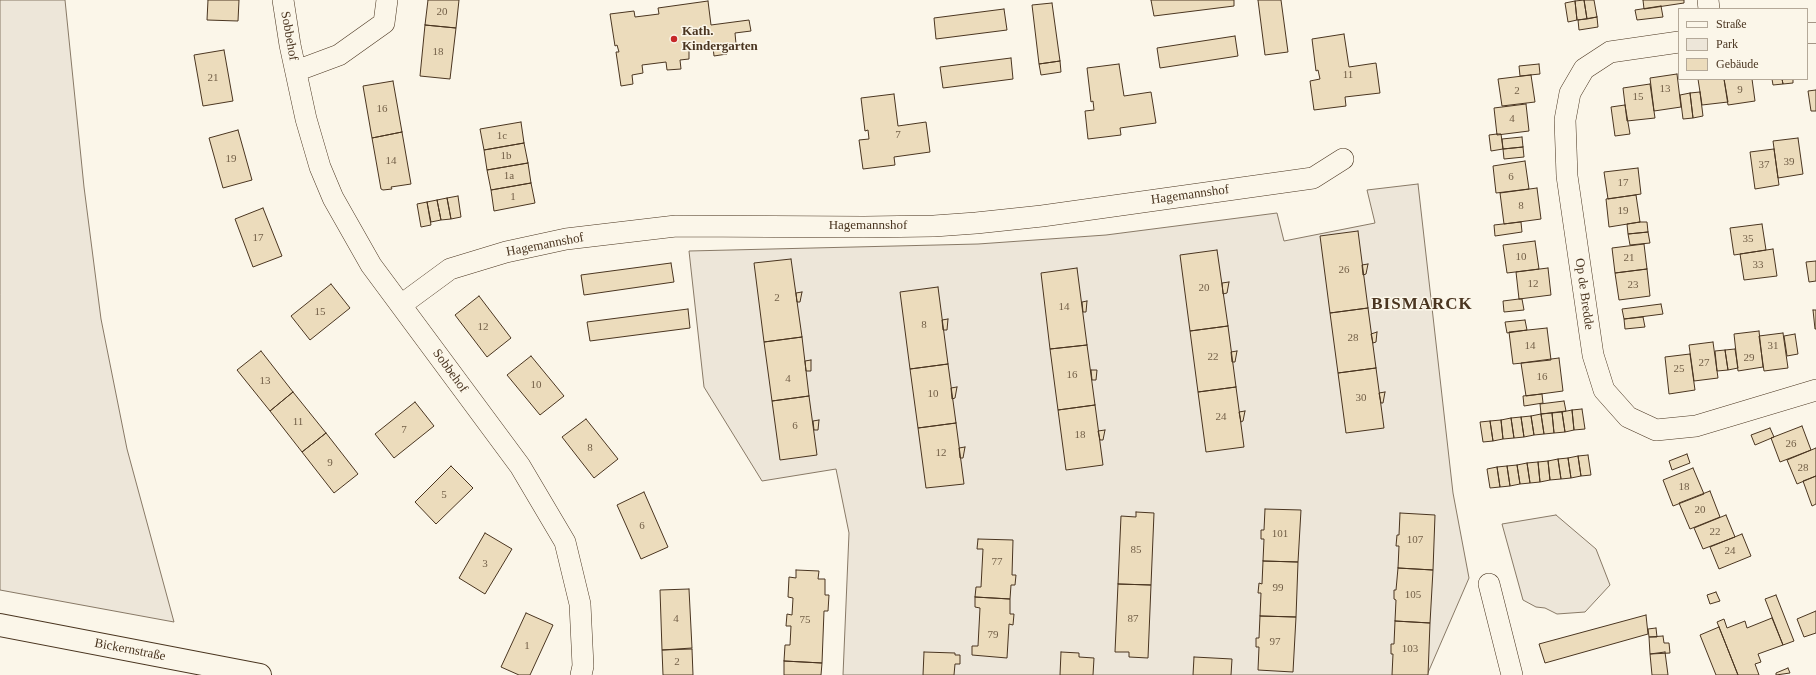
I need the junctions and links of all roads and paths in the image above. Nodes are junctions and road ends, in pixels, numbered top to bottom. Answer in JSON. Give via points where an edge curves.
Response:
{"nodes":[{"id":1,"x":283,"y":0,"type":"edge"},
{"id":2,"x":387,"y":0,"type":"edge"},
{"id":3,"x":1678,"y":42,"type":"edge"},
{"id":4,"x":296,"y":71,"type":"junction"},
{"id":5,"x":1343,"y":159,"type":"dead end"},
{"id":6,"x":401,"y":305,"type":"junction"},
{"id":7,"x":1816,"y":390,"type":"edge"},
{"id":8,"x":1489,"y":584,"type":"dead end"},
{"id":9,"x":0,"y":625,"type":"edge"},
{"id":10,"x":260,"y":675,"type":"edge"},
{"id":11,"x":581,"y":675,"type":"edge"},
{"id":12,"x":1512,"y":675,"type":"edge"}],
"edges":[{"from":1,"to":4,"type":"street","name":"Sobbehof"},
{"from":2,"to":4,"type":"street","name":"Sobbehof","via":[[384,23],[339,55]]},
{"from":3,"to":7,"type":"street","name":"Op de Bredde","via":[[1610,52],[1584,69],[1570,93],[1566,120],[1567,176],[1593,355],[1604,390],[1628,417],[1656,430],[1696,426]]},
{"from":4,"to":6,"type":"street","name":"Sobbehof","via":[[312,139],[333,198],[371,265]]},
{"from":5,"to":6,"type":"street","name":"Hagemannshof","via":[[1313,178],[976,223],[864,227],[676,226],[566,239],[506,252],[450,269]]},
{"from":6,"to":11,"type":"street","name":"Sobbehof","via":[[520,466],[565,542],[580,604],[583,666]]},
{"from":8,"to":12,"type":"street"},
{"from":9,"to":10,"type":"street","name":"Bickernstraße"}]}
